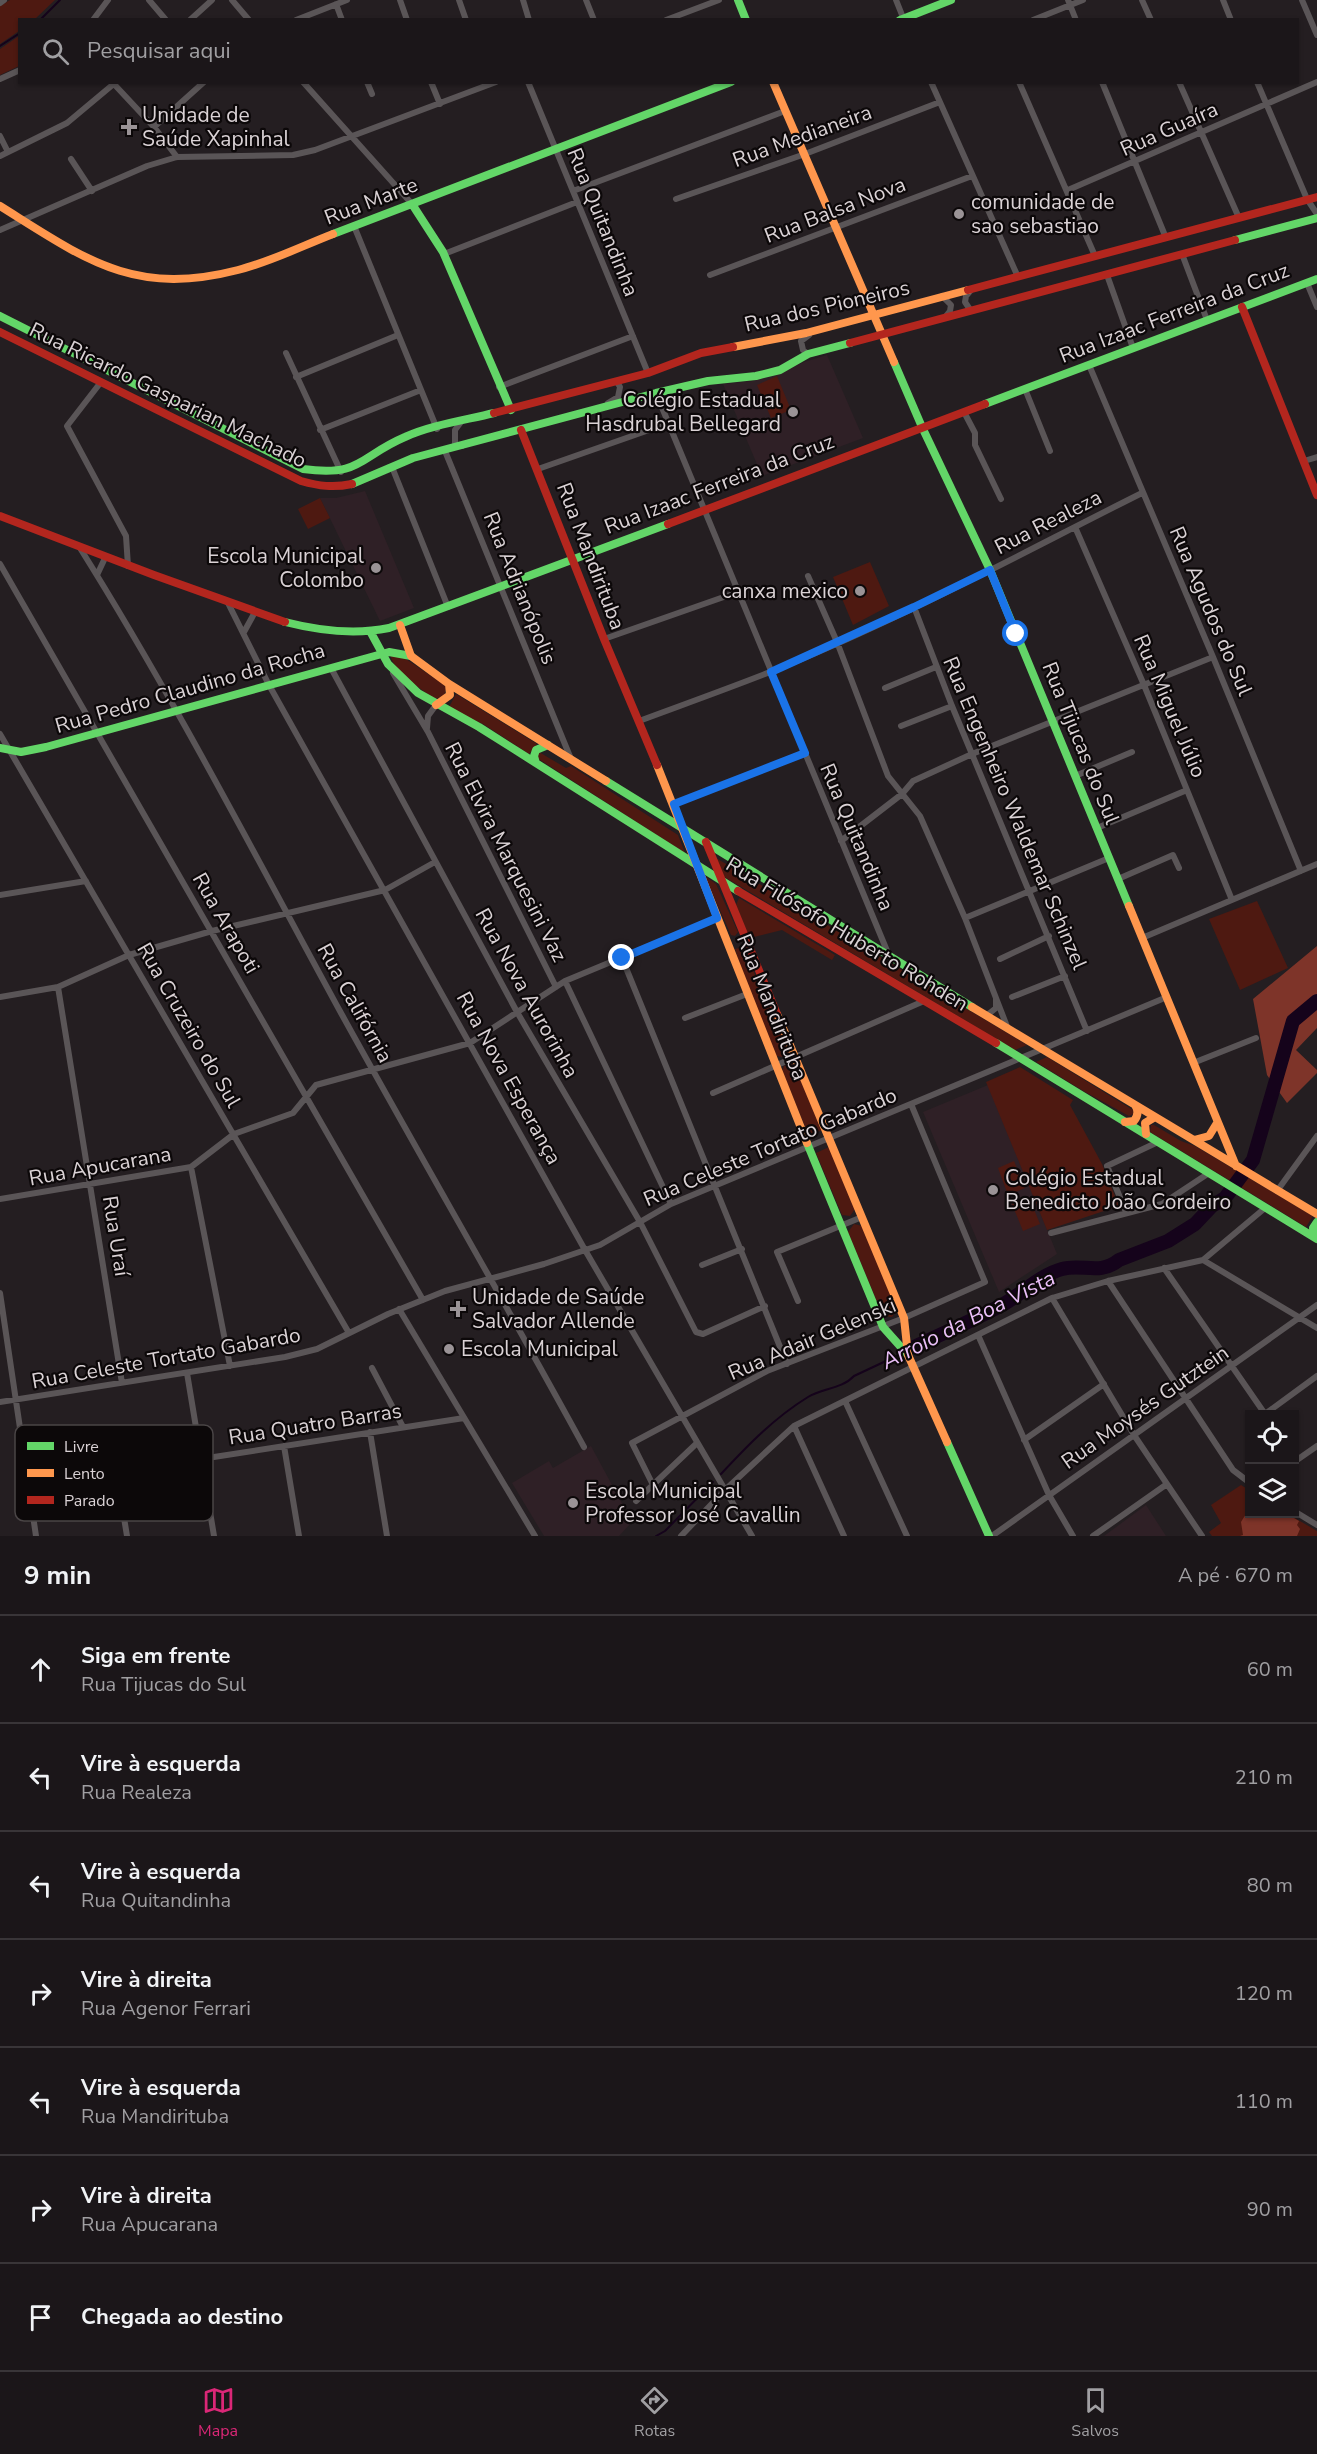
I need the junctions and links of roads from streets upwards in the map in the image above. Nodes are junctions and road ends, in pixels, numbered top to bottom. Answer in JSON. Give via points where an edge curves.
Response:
{"nodes":[{"id":1,"x":4,"y":0,"type":"edge"},
{"id":2,"x":108,"y":0,"type":"edge"},
{"id":3,"x":149,"y":0,"type":"edge"},
{"id":4,"x":212,"y":0,"type":"edge"},
{"id":5,"x":232,"y":0,"type":"edge"},
{"id":6,"x":347,"y":0,"type":"edge"},
{"id":7,"x":400,"y":0,"type":"edge"},
{"id":8,"x":459,"y":0,"type":"edge"},
{"id":9,"x":523,"y":0,"type":"edge"},
{"id":10,"x":586,"y":0,"type":"edge"},
{"id":11,"x":719,"y":0,"type":"edge"},
{"id":12,"x":738,"y":0,"type":"edge"},
{"id":13,"x":896,"y":0,"type":"edge"},
{"id":14,"x":951,"y":0,"type":"edge"},
{"id":15,"x":1083,"y":0,"type":"edge"},
{"id":16,"x":1142,"y":0,"type":"edge"},
{"id":17,"x":1223,"y":0,"type":"edge"},
{"id":18,"x":1302,"y":0,"type":"edge"},
{"id":19,"x":1069,"y":2,"type":"edge"},
{"id":20,"x":0,"y":3,"type":"edge"},
{"id":21,"x":336,"y":4,"type":"junction"},
{"id":22,"x":94,"y":18,"type":"edge"},
{"id":23,"x":164,"y":18,"type":"edge"},
{"id":24,"x":192,"y":18,"type":"edge"},
{"id":25,"x":247,"y":18,"type":"edge"},
{"id":26,"x":301,"y":18,"type":"edge"},
{"id":27,"x":341,"y":18,"type":"edge"},
{"id":28,"x":406,"y":18,"type":"edge"},
{"id":29,"x":465,"y":18,"type":"edge"},
{"id":30,"x":528,"y":18,"type":"edge"},
{"id":31,"x":593,"y":18,"type":"edge"},
{"id":32,"x":671,"y":18,"type":"edge"},
{"id":33,"x":746,"y":18,"type":"edge"},
{"id":34,"x":902,"y":18,"type":"edge"},
{"id":35,"x":905,"y":18,"type":"edge"},
{"id":36,"x":1037,"y":18,"type":"edge"},
{"id":37,"x":1075,"y":18,"type":"edge"},
{"id":38,"x":1150,"y":18,"type":"edge"},
{"id":39,"x":1230,"y":18,"type":"edge"},
{"id":40,"x":1317,"y":34,"type":"edge"},
{"id":41,"x":18,"y":71,"type":"edge"},
{"id":42,"x":0,"y":79,"type":"edge"},
{"id":43,"x":1317,"y":82,"type":"edge"},
{"id":44,"x":113,"y":84,"type":"edge"},
{"id":45,"x":115,"y":84,"type":"edge"},
{"id":46,"x":202,"y":84,"type":"edge"},
{"id":47,"x":305,"y":84,"type":"edge"},
{"id":48,"x":368,"y":84,"type":"edge"},
{"id":49,"x":432,"y":84,"type":"edge"},
{"id":50,"x":490,"y":84,"type":"edge"},
{"id":51,"x":529,"y":84,"type":"edge"},
{"id":52,"x":726,"y":84,"type":"edge"},
{"id":53,"x":774,"y":84,"type":"edge"},
{"id":54,"x":932,"y":84,"type":"edge"},
{"id":55,"x":1020,"y":84,"type":"edge"},
{"id":56,"x":1103,"y":84,"type":"edge"},
{"id":57,"x":1180,"y":84,"type":"edge"},
{"id":58,"x":1258,"y":84,"type":"edge"},
{"id":59,"x":372,"y":94,"type":"dead end"},
{"id":60,"x":940,"y":102,"type":"junction"},
{"id":61,"x":1266,"y":103,"type":"junction"},
{"id":62,"x":440,"y":104,"type":"junction"},
{"id":63,"x":785,"y":111,"type":"junction"},
{"id":64,"x":154,"y":127,"type":"junction"},
{"id":65,"x":1202,"y":133,"type":"junction"},
{"id":66,"x":0,"y":136,"type":"edge"},
{"id":67,"x":350,"y":137,"type":"junction"},
{"id":68,"x":556,"y":150,"type":"junction"},
{"id":69,"x":8,"y":152,"type":"junction"},
{"id":70,"x":805,"y":154,"type":"junction"},
{"id":71,"x":0,"y":156,"type":"edge"},
{"id":72,"x":177,"y":157,"type":"junction"},
{"id":73,"x":71,"y":159,"type":"dead end"},
{"id":74,"x":1134,"y":162,"type":"junction"},
{"id":75,"x":972,"y":176,"type":"junction"},
{"id":76,"x":1068,"y":190,"type":"junction"},
{"id":77,"x":92,"y":191,"type":"junction"},
{"id":78,"x":573,"y":192,"type":"junction"},
{"id":79,"x":1317,"y":197,"type":"edge"},
{"id":80,"x":676,"y":199,"type":"dead end"},
{"id":81,"x":1307,"y":200,"type":"junction"},
{"id":82,"x":577,"y":202,"type":"junction"},
{"id":83,"x":412,"y":204,"type":"junction"},
{"id":84,"x":0,"y":206,"type":"edge"},
{"id":85,"x":1317,"y":216,"type":"edge"},
{"id":86,"x":1239,"y":218,"type":"junction"},
{"id":87,"x":23,"y":220,"type":"junction"},
{"id":88,"x":354,"y":226,"type":"junction"},
{"id":89,"x":837,"y":227,"type":"junction"},
{"id":90,"x":0,"y":230,"type":"edge"},
{"id":91,"x":1166,"y":238,"type":"junction"},
{"id":92,"x":444,"y":254,"type":"junction"},
{"id":93,"x":1182,"y":254,"type":"junction"},
{"id":94,"x":1095,"y":256,"type":"junction"},
{"id":95,"x":710,"y":275,"type":"dead end"},
{"id":96,"x":1107,"y":275,"type":"junction"},
{"id":97,"x":1018,"y":277,"type":"junction"},
{"id":98,"x":1317,"y":279,"type":"edge"},
{"id":99,"x":1307,"y":283,"type":"junction"},
{"id":100,"x":974,"y":288,"type":"junction"},
{"id":101,"x":942,"y":296,"type":"junction"},
{"id":102,"x":1242,"y":307,"type":"junction"},
{"id":103,"x":1317,"y":307,"type":"edge"},
{"id":104,"x":971,"y":311,"type":"junction"},
{"id":105,"x":874,"y":314,"type":"junction"},
{"id":106,"x":0,"y":316,"type":"edge"},
{"id":107,"x":940,"y":319,"type":"junction"},
{"id":108,"x":1207,"y":320,"type":"junction"},
{"id":109,"x":832,"y":326,"type":"junction"},
{"id":110,"x":0,"y":332,"type":"edge"},
{"id":111,"x":883,"y":334,"type":"junction"},
{"id":112,"x":398,"y":335,"type":"junction"},
{"id":113,"x":633,"y":336,"type":"junction"},
{"id":114,"x":1133,"y":348,"type":"junction"},
{"id":115,"x":286,"y":353,"type":"dead end"},
{"id":116,"x":808,"y":354,"type":"junction"},
{"id":117,"x":1089,"y":365,"type":"junction"},
{"id":118,"x":648,"y":374,"type":"junction"},
{"id":119,"x":296,"y":377,"type":"junction"},
{"id":120,"x":101,"y":382,"type":"junction"},
{"id":121,"x":617,"y":382,"type":"junction"},
{"id":122,"x":499,"y":387,"type":"junction"},
{"id":123,"x":1025,"y":389,"type":"junction"},
{"id":124,"x":421,"y":390,"type":"junction"},
{"id":125,"x":656,"y":393,"type":"junction"},
{"id":126,"x":511,"y":410,"type":"junction"},
{"id":127,"x":585,"y":412,"type":"junction"},
{"id":128,"x":964,"y":412,"type":"junction"},
{"id":129,"x":461,"y":422,"type":"junction"},
{"id":130,"x":669,"y":423,"type":"junction"},
{"id":131,"x":922,"y":428,"type":"junction"},
{"id":132,"x":437,"y":429,"type":"junction"},
{"id":133,"x":320,"y":430,"type":"junction"},
{"id":134,"x":521,"y":430,"type":"junction"},
{"id":135,"x":462,"y":446,"type":"junction"},
{"id":136,"x":445,"y":451,"type":"junction"},
{"id":137,"x":1050,"y":451,"type":"dead end"},
{"id":138,"x":1317,"y":456,"type":"edge"},
{"id":139,"x":1304,"y":461,"type":"junction"},
{"id":140,"x":392,"y":467,"type":"junction"},
{"id":141,"x":353,"y":469,"type":"joint"},
{"id":142,"x":538,"y":469,"type":"junction"},
{"id":143,"x":340,"y":472,"type":"junction"},
{"id":144,"x":357,"y":483,"type":"joint"},
{"id":145,"x":1142,"y":493,"type":"junction"},
{"id":146,"x":1317,"y":495,"type":"edge"},
{"id":147,"x":1001,"y":499,"type":"dead end"},
{"id":148,"x":704,"y":509,"type":"junction"},
{"id":149,"x":0,"y":516,"type":"edge"},
{"id":150,"x":1075,"y":527,"type":"junction"},
{"id":151,"x":80,"y":547,"type":"junction"},
{"id":152,"x":105,"y":558,"type":"junction"},
{"id":153,"x":572,"y":559,"type":"junction"},
{"id":154,"x":0,"y":564,"type":"edge"},
{"id":155,"x":128,"y":566,"type":"junction"},
{"id":156,"x":990,"y":570,"type":"junction"},
{"id":157,"x":97,"y":575,"type":"junction"},
{"id":158,"x":808,"y":576,"type":"dead end"},
{"id":159,"x":501,"y":585,"type":"junction"},
{"id":160,"x":738,"y":591,"type":"junction"},
{"id":161,"x":228,"y":602,"type":"junction"},
{"id":162,"x":448,"y":607,"type":"junction"},
{"id":163,"x":914,"y":607,"type":"junction"},
{"id":164,"x":255,"y":612,"type":"junction"},
{"id":165,"x":400,"y":624,"type":"junction"},
{"id":166,"x":370,"y":631,"type":"junction"},
{"id":167,"x":243,"y":632,"type":"junction"},
{"id":168,"x":604,"y":639,"type":"junction"},
{"id":169,"x":837,"y":642,"type":"junction"},
{"id":170,"x":382,"y":654,"type":"junction"},
{"id":171,"x":411,"y":656,"type":"junction"},
{"id":172,"x":1213,"y":657,"type":"junction"},
{"id":173,"x":387,"y":663,"type":"junction"},
{"id":174,"x":936,"y":667,"type":"junction"},
{"id":175,"x":331,"y":668,"type":"junction"},
{"id":176,"x":771,"y":672,"type":"junction"},
{"id":177,"x":269,"y":684,"type":"junction"},
{"id":178,"x":449,"y":684,"type":"junction"},
{"id":179,"x":1144,"y":685,"type":"junction"},
{"id":180,"x":885,"y":688,"type":"dead end"},
{"id":181,"x":436,"y":705,"type":"junction"},
{"id":182,"x":952,"y":706,"type":"junction"},
{"id":183,"x":174,"y":710,"type":"junction"},
{"id":184,"x":639,"y":721,"type":"junction"},
{"id":185,"x":1053,"y":723,"type":"junction"},
{"id":186,"x":901,"y":726,"type":"dead end"},
{"id":187,"x":96,"y":732,"type":"junction"},
{"id":188,"x":428,"y":732,"type":"junction"},
{"id":189,"x":0,"y":734,"type":"edge"},
{"id":190,"x":563,"y":738,"type":"junction"},
{"id":191,"x":549,"y":746,"type":"junction"},
{"id":192,"x":4,"y":748,"type":"edge"},
{"id":193,"x":1132,"y":752,"type":"dead end"},
{"id":194,"x":805,"y":753,"type":"junction"},
{"id":195,"x":972,"y":754,"type":"junction"},
{"id":196,"x":571,"y":759,"type":"junction"},
{"id":197,"x":536,"y":763,"type":"junction"},
{"id":198,"x":1075,"y":776,"type":"junction"},
{"id":199,"x":1187,"y":790,"type":"junction"},
{"id":200,"x":902,"y":794,"type":"junction"},
{"id":201,"x":675,"y":807,"type":"junction"},
{"id":202,"x":666,"y":819,"type":"junction"},
{"id":203,"x":1097,"y":828,"type":"junction"},
{"id":204,"x":685,"y":831,"type":"junction"},
{"id":205,"x":706,"y":842,"type":"junction"},
{"id":206,"x":841,"y":842,"type":"junction"},
{"id":207,"x":1109,"y":858,"type":"junction"},
{"id":208,"x":435,"y":862,"type":"junction"},
{"id":209,"x":695,"y":864,"type":"junction"},
{"id":210,"x":1317,"y":864,"type":"edge"},
{"id":211,"x":1179,"y":868,"type":"dead end"},
{"id":212,"x":1301,"y":871,"type":"junction"},
{"id":213,"x":1118,"y":879,"type":"junction"},
{"id":214,"x":720,"y":880,"type":"junction"},
{"id":215,"x":86,"y":881,"type":"junction"},
{"id":216,"x":385,"y":890,"type":"junction"},
{"id":217,"x":1031,"y":892,"type":"junction"},
{"id":218,"x":743,"y":894,"type":"junction"},
{"id":219,"x":0,"y":895,"type":"edge"},
{"id":220,"x":1232,"y":900,"type":"junction"},
{"id":221,"x":732,"y":906,"type":"junction"},
{"id":222,"x":287,"y":914,"type":"junction"},
{"id":223,"x":717,"y":918,"type":"junction"},
{"id":224,"x":965,"y":918,"type":"junction"},
{"id":225,"x":877,"y":928,"type":"junction"},
{"id":226,"x":212,"y":931,"type":"junction"},
{"id":227,"x":742,"y":932,"type":"junction"},
{"id":228,"x":1049,"y":936,"type":"junction"},
{"id":229,"x":725,"y":938,"type":"junction"},
{"id":230,"x":1142,"y":938,"type":"junction"},
{"id":231,"x":870,"y":946,"type":"junction"},
{"id":232,"x":129,"y":955,"type":"junction"},
{"id":233,"x":622,"y":958,"type":"junction"},
{"id":234,"x":890,"y":958,"type":"junction"},
{"id":235,"x":1000,"y":959,"type":"dead end"},
{"id":236,"x":1065,"y":976,"type":"junction"},
{"id":237,"x":565,"y":981,"type":"junction"},
{"id":238,"x":58,"y":987,"type":"junction"},
{"id":239,"x":556,"y":987,"type":"junction"},
{"id":240,"x":747,"y":994,"type":"junction"},
{"id":241,"x":996,"y":995,"type":"junction"},
{"id":242,"x":0,"y":997,"type":"edge"},
{"id":243,"x":1012,"y":997,"type":"dead end"},
{"id":244,"x":1167,"y":997,"type":"junction"},
{"id":245,"x":924,"y":1001,"type":"junction"},
{"id":246,"x":517,"y":1012,"type":"junction"},
{"id":247,"x":986,"y":1016,"type":"junction"},
{"id":248,"x":685,"y":1018,"type":"dead end"},
{"id":249,"x":1008,"y":1029,"type":"junction"},
{"id":250,"x":1087,"y":1030,"type":"junction"},
{"id":251,"x":1256,"y":1038,"type":"dead end"},
{"id":252,"x":470,"y":1042,"type":"junction"},
{"id":253,"x":1043,"y":1049,"type":"junction"},
{"id":254,"x":796,"y":1057,"type":"junction"},
{"id":255,"x":1021,"y":1058,"type":"junction"},
{"id":256,"x":1193,"y":1063,"type":"junction"},
{"id":257,"x":775,"y":1066,"type":"junction"},
{"id":258,"x":373,"y":1070,"type":"junction"},
{"id":259,"x":713,"y":1093,"type":"dead end"},
{"id":260,"x":305,"y":1096,"type":"junction"},
{"id":261,"x":911,"y":1104,"type":"junction"},
{"id":262,"x":1135,"y":1105,"type":"junction"},
{"id":263,"x":1155,"y":1117,"type":"junction"},
{"id":264,"x":1125,"y":1122,"type":"junction"},
{"id":265,"x":1217,"y":1123,"type":"junction"},
{"id":266,"x":234,"y":1134,"type":"junction"},
{"id":267,"x":1146,"y":1134,"type":"junction"},
{"id":268,"x":1317,"y":1136,"type":"edge"},
{"id":269,"x":829,"y":1138,"type":"junction"},
{"id":270,"x":1192,"y":1139,"type":"junction"},
{"id":271,"x":1158,"y":1142,"type":"junction"},
{"id":272,"x":809,"y":1146,"type":"junction"},
{"id":273,"x":191,"y":1167,"type":"junction"},
{"id":274,"x":1237,"y":1167,"type":"junction"},
{"id":275,"x":1209,"y":1173,"type":"junction"},
{"id":276,"x":91,"y":1184,"type":"junction"},
{"id":277,"x":716,"y":1185,"type":"junction"},
{"id":278,"x":1277,"y":1191,"type":"junction"},
{"id":279,"x":0,"y":1199,"type":"edge"},
{"id":280,"x":671,"y":1204,"type":"junction"},
{"id":281,"x":1265,"y":1208,"type":"junction"},
{"id":282,"x":1126,"y":1212,"type":"junction"},
{"id":283,"x":1317,"y":1214,"type":"edge"},
{"id":284,"x":862,"y":1216,"type":"junction"},
{"id":285,"x":640,"y":1222,"type":"junction"},
{"id":286,"x":1317,"y":1222,"type":"edge"},
{"id":287,"x":842,"y":1225,"type":"junction"},
{"id":288,"x":1052,"y":1233,"type":"dead end"},
{"id":289,"x":1316,"y":1238,"type":"edge"},
{"id":290,"x":742,"y":1249,"type":"junction"},
{"id":291,"x":585,"y":1250,"type":"junction"},
{"id":292,"x":1203,"y":1260,"type":"junction"},
{"id":293,"x":702,"y":1265,"type":"dead end"},
{"id":294,"x":1164,"y":1268,"type":"junction"},
{"id":295,"x":492,"y":1279,"type":"junction"},
{"id":296,"x":1108,"y":1281,"type":"junction"},
{"id":297,"x":0,"y":1293,"type":"edge"},
{"id":298,"x":1053,"y":1298,"type":"junction"},
{"id":299,"x":423,"y":1299,"type":"junction"},
{"id":300,"x":798,"y":1301,"type":"dead end"},
{"id":301,"x":1317,"y":1305,"type":"edge"},
{"id":302,"x":765,"y":1306,"type":"junction"},
{"id":303,"x":399,"y":1309,"type":"junction"},
{"id":304,"x":904,"y":1318,"type":"junction"},
{"id":305,"x":1299,"y":1318,"type":"junction"},
{"id":306,"x":884,"y":1327,"type":"junction"},
{"id":307,"x":1317,"y":1328,"type":"edge"},
{"id":308,"x":349,"y":1333,"type":"junction"},
{"id":309,"x":978,"y":1335,"type":"junction"},
{"id":310,"x":908,"y":1356,"type":"junction"},
{"id":311,"x":787,"y":1364,"type":"junction"},
{"id":312,"x":1233,"y":1365,"type":"junction"},
{"id":313,"x":230,"y":1366,"type":"junction"},
{"id":314,"x":913,"y":1367,"type":"junction"},
{"id":315,"x":372,"y":1368,"type":"dead end"},
{"id":316,"x":187,"y":1373,"type":"junction"},
{"id":317,"x":1317,"y":1376,"type":"edge"},
{"id":318,"x":122,"y":1383,"type":"junction"},
{"id":319,"x":1104,"y":1384,"type":"junction"},
{"id":320,"x":1185,"y":1399,"type":"junction"},
{"id":321,"x":16,"y":1400,"type":"junction"},
{"id":322,"x":845,"y":1401,"type":"junction"},
{"id":323,"x":0,"y":1402,"type":"edge"},
{"id":324,"x":1262,"y":1410,"type":"edge"},
{"id":325,"x":1270,"y":1410,"type":"edge"},
{"id":326,"x":683,"y":1417,"type":"junction"},
{"id":327,"x":464,"y":1418,"type":"junction"},
{"id":328,"x":20,"y":1425,"type":"edge"},
{"id":329,"x":195,"y":1425,"type":"edge"},
{"id":330,"x":794,"y":1426,"type":"junction"},
{"id":331,"x":403,"y":1427,"type":"junction"},
{"id":332,"x":370,"y":1432,"type":"junction"},
{"id":333,"x":1134,"y":1435,"type":"junction"},
{"id":334,"x":1024,"y":1440,"type":"junction"},
{"id":335,"x":698,"y":1443,"type":"junction"},
{"id":336,"x":284,"y":1446,"type":"junction"},
{"id":337,"x":1317,"y":1446,"type":"edge"},
{"id":338,"x":584,"y":1447,"type":"dead end"},
{"id":339,"x":213,"y":1458,"type":"edge"},
{"id":340,"x":1299,"y":1458,"type":"edge"},
{"id":341,"x":1245,"y":1479,"type":"edge"},
{"id":342,"x":1167,"y":1484,"type":"junction"},
{"id":343,"x":653,"y":1485,"type":"junction"},
{"id":344,"x":725,"y":1490,"type":"junction"},
{"id":345,"x":1049,"y":1495,"type":"junction"},
{"id":346,"x":636,"y":1501,"type":"dead end"},
{"id":347,"x":1299,"y":1513,"type":"edge"},
{"id":348,"x":34,"y":1521,"type":"edge"},
{"id":349,"x":124,"y":1521,"type":"edge"},
{"id":350,"x":211,"y":1521,"type":"edge"},
{"id":351,"x":1315,"y":1521,"type":"edge"},
{"id":352,"x":36,"y":1536,"type":"edge"},
{"id":353,"x":126,"y":1536,"type":"edge"},
{"id":354,"x":214,"y":1536,"type":"edge"},
{"id":355,"x":299,"y":1536,"type":"edge"},
{"id":356,"x":387,"y":1536,"type":"edge"},
{"id":357,"x":535,"y":1536,"type":"edge"},
{"id":358,"x":681,"y":1536,"type":"edge"},
{"id":359,"x":752,"y":1536,"type":"edge"},
{"id":360,"x":844,"y":1536,"type":"edge"},
{"id":361,"x":907,"y":1536,"type":"edge"},
{"id":362,"x":991,"y":1536,"type":"edge"},
{"id":363,"x":1073,"y":1536,"type":"edge"},
{"id":364,"x":1093,"y":1536,"type":"edge"},
{"id":365,"x":1202,"y":1536,"type":"edge"}],
"edges":[{"from":1,"to":20,"type":"street"},
{"from":2,"to":22,"type":"street"},
{"from":3,"to":23,"type":"street"},
{"from":4,"to":24,"type":"street"},
{"from":5,"to":25,"type":"street"},
{"from":6,"to":21,"type":"street"},
{"from":7,"to":28,"type":"street"},
{"from":8,"to":29,"type":"street"},
{"from":9,"to":30,"type":"street"},
{"from":10,"to":31,"type":"street"},
{"from":11,"to":32,"type":"street"},
{"from":12,"to":33,"type":"street"},
{"from":13,"to":34,"type":"street"},
{"from":14,"to":35,"type":"street"},
{"from":15,"to":19,"type":"street"},
{"from":16,"to":38,"type":"street"},
{"from":17,"to":39,"type":"street"},
{"from":18,"to":40,"type":"street"},
{"from":19,"to":36,"type":"street"},
{"from":19,"to":37,"type":"street"},
{"from":21,"to":26,"type":"street"},
{"from":21,"to":27,"type":"street"},
{"from":41,"to":42,"type":"street"},
{"from":43,"to":61,"type":"street","name":"Rua Guaíra"},
{"from":44,"to":69,"type":"street","via":[[67,123]]},
{"from":45,"to":64,"type":"street"},
{"from":46,"to":64,"type":"street"},
{"from":47,"to":67,"type":"street"},
{"from":48,"to":59,"type":"street"},
{"from":49,"to":62,"type":"street"},
{"from":50,"to":62,"type":"street"},
{"from":51,"to":68,"type":"street","name":"Rua Quitandinha"},
{"from":52,"to":68,"type":"street","name":"Rua Marte"},
{"from":53,"to":63,"type":"street","name":"Rua Tijucas do Sul"},
{"from":54,"to":60,"type":"street"},
{"from":55,"to":76,"type":"street"},
{"from":56,"to":74,"type":"street"},
{"from":57,"to":65,"type":"street"},
{"from":58,"to":61,"type":"street"},
{"from":60,"to":70,"type":"street","name":"Rua Medianeira"},
{"from":60,"to":75,"type":"street"},
{"from":61,"to":65,"type":"street","name":"Rua Guaíra"},
{"from":61,"to":81,"type":"street"},
{"from":62,"to":67,"type":"street"},
{"from":63,"to":70,"type":"street","name":"Rua Tijucas do Sul"},
{"from":63,"to":78,"type":"street"},
{"from":64,"to":72,"type":"street"},
{"from":65,"to":74,"type":"street","name":"Rua Guaíra"},
{"from":65,"to":86,"type":"street"},
{"from":66,"to":69,"type":"street"},
{"from":67,"to":72,"type":"street","via":[[293,155]]},
{"from":67,"to":83,"type":"street"},
{"from":68,"to":78,"type":"street","name":"Rua Quitandinha"},
{"from":68,"to":83,"type":"street","name":"Rua Marte"},
{"from":69,"to":71,"type":"street"},
{"from":70,"to":80,"type":"street","name":"Rua Medianeira"},
{"from":70,"to":89,"type":"street","name":"Rua Tijucas do Sul"},
{"from":72,"to":77,"type":"street"},
{"from":73,"to":77,"type":"street"},
{"from":74,"to":76,"type":"street","name":"Rua Guaíra"},
{"from":74,"to":91,"type":"street"},
{"from":75,"to":89,"type":"street","name":"Rua Balsa Nova"},
{"from":75,"to":97,"type":"street"},
{"from":76,"to":94,"type":"street"},
{"from":77,"to":87,"type":"street"},
{"from":78,"to":82,"type":"street","name":"Rua Quitandinha"},
{"from":79,"to":81,"type":"street","name":"Rua dos Pioneiros"},
{"from":81,"to":85,"type":"street"},
{"from":81,"to":86,"type":"street","name":"Rua dos Pioneiros"},
{"from":82,"to":92,"type":"street"},
{"from":82,"to":113,"type":"street","name":"Rua Quitandinha"},
{"from":83,"to":88,"type":"street","name":"Rua Marte"},
{"from":83,"to":92,"type":"street"},
{"from":84,"to":87,"type":"street","name":"Rua Marte"},
{"from":85,"to":93,"type":"street","name":"Rua dos Pioneiros"},
{"from":86,"to":91,"type":"street","name":"Rua dos Pioneiros"},
{"from":87,"to":88,"type":"street","name":"Rua Marte","via":[[98,263],[130,275],[154,278],[197,278],[240,270]]},
{"from":87,"to":90,"type":"street"},
{"from":88,"to":112,"type":"street"},
{"from":89,"to":95,"type":"street","name":"Rua Balsa Nova"},
{"from":89,"to":105,"type":"street","name":"Rua Tijucas do Sul"},
{"from":91,"to":94,"type":"street","name":"Rua dos Pioneiros"},
{"from":92,"to":122,"type":"street"},
{"from":93,"to":96,"type":"street","name":"Rua dos Pioneiros"},
{"from":93,"to":108,"type":"street"},
{"from":94,"to":97,"type":"street","name":"Rua dos Pioneiros"},
{"from":96,"to":104,"type":"street","name":"Rua dos Pioneiros"},
{"from":96,"to":114,"type":"street"},
{"from":97,"to":100,"type":"street","name":"Rua dos Pioneiros"},
{"from":98,"to":99,"type":"street","name":"Rua Izaac Ferreira da Cruz"},
{"from":99,"to":102,"type":"street","name":"Rua Izaac Ferreira da Cruz"},
{"from":99,"to":103,"type":"street"},
{"from":100,"to":101,"type":"street","name":"Rua dos Pioneiros"},
{"from":100,"to":104,"type":"street","via":[[965,302]]},
{"from":101,"to":105,"type":"street","name":"Rua dos Pioneiros"},
{"from":101,"to":107,"type":"street","via":[[951,305]]},
{"from":102,"to":108,"type":"street","name":"Rua Izaac Ferreira da Cruz"},
{"from":102,"to":139,"type":"street"},
{"from":104,"to":107,"type":"street","name":"Rua dos Pioneiros"},
{"from":105,"to":109,"type":"street","name":"Rua dos Pioneiros"},
{"from":105,"to":111,"type":"street","name":"Rua Tijucas do Sul"},
{"from":106,"to":143,"type":"street","name":"Rua Ricardo Gasparian Machado","via":[[303,469]]},
{"from":107,"to":111,"type":"street","name":"Rua dos Pioneiros"},
{"from":108,"to":114,"type":"street","name":"Rua Izaac Ferreira da Cruz"},
{"from":109,"to":116,"type":"street","via":[[804,337],[801,345]]},
{"from":109,"to":118,"type":"street","name":"Rua dos Pioneiros","via":[[724,347]]},
{"from":110,"to":120,"type":"street","name":"Rua Ricardo Gasparian Machado"},
{"from":111,"to":116,"type":"street","name":"Rua dos Pioneiros"},
{"from":111,"to":131,"type":"street","name":"Rua Tijucas do Sul"},
{"from":112,"to":119,"type":"street"},
{"from":112,"to":124,"type":"street"},
{"from":113,"to":118,"type":"street","name":"Rua Quitandinha"},
{"from":113,"to":122,"type":"street"},
{"from":114,"to":117,"type":"street","name":"Rua Izaac Ferreira da Cruz"},
{"from":115,"to":119,"type":"street"},
{"from":116,"to":125,"type":"street","name":"Rua dos Pioneiros","via":[[780,370]]},
{"from":117,"to":123,"type":"street","name":"Rua Izaac Ferreira da Cruz"},
{"from":117,"to":145,"type":"street","name":"Rua Agudos do Sul"},
{"from":118,"to":121,"type":"street","name":"Rua dos Pioneiros"},
{"from":119,"to":133,"type":"street"},
{"from":120,"to":144,"type":"street","name":"Rua Ricardo Gasparian Machado","via":[[301,481],[336,487]]},
{"from":120,"to":155,"type":"street","via":[[67,426],[126,536]]},
{"from":121,"to":126,"type":"street","name":"Rua dos Pioneiros"},
{"from":121,"to":127,"type":"street","via":[[618,397]]},
{"from":122,"to":126,"type":"street"},
{"from":123,"to":128,"type":"street","name":"Rua Izaac Ferreira da Cruz"},
{"from":123,"to":137,"type":"street"},
{"from":124,"to":132,"type":"street"},
{"from":124,"to":133,"type":"street"},
{"from":125,"to":127,"type":"street","name":"Rua dos Pioneiros"},
{"from":125,"to":130,"type":"street","name":"Rua Quitandinha"},
{"from":126,"to":129,"type":"street","name":"Rua dos Pioneiros"},
{"from":127,"to":134,"type":"street","name":"Rua dos Pioneiros"},
{"from":128,"to":131,"type":"street","name":"Rua Izaac Ferreira da Cruz"},
{"from":128,"to":147,"type":"street"},
{"from":129,"to":132,"type":"street","name":"Rua dos Pioneiros"},
{"from":129,"to":135,"type":"street","via":[[454,435],[455,442]]},
{"from":130,"to":142,"type":"street"},
{"from":130,"to":148,"type":"street","name":"Rua Quitandinha"},
{"from":131,"to":148,"type":"street","name":"Rua Izaac Ferreira da Cruz"},
{"from":131,"to":156,"type":"street","name":"Rua Tijucas do Sul"},
{"from":132,"to":141,"type":"street","name":"Rua dos Pioneiros","via":[[387,445]]},
{"from":133,"to":143,"type":"street"},
{"from":134,"to":135,"type":"street","name":"Rua dos Pioneiros"},
{"from":134,"to":142,"type":"street","name":"Rua Mandirituba"},
{"from":135,"to":136,"type":"street","name":"Rua dos Pioneiros"},
{"from":136,"to":140,"type":"street","name":"Rua dos Pioneiros"},
{"from":136,"to":159,"type":"street","name":"Rua Adrianópolis"},
{"from":138,"to":139,"type":"street"},
{"from":139,"to":146,"type":"street"},
{"from":140,"to":144,"type":"street","name":"Rua dos Pioneiros"},
{"from":140,"to":162,"type":"street"},
{"from":141,"to":143,"type":"street","name":"Rua Ricardo Gasparian Machado"},
{"from":142,"to":153,"type":"street","name":"Rua Mandirituba"},
{"from":145,"to":150,"type":"street","name":"Rua Realeza"},
{"from":145,"to":172,"type":"street","name":"Rua Agudos do Sul"},
{"from":148,"to":153,"type":"street","name":"Rua Izaac Ferreira da Cruz"},
{"from":148,"to":160,"type":"street","name":"Rua Quitandinha"},
{"from":149,"to":151,"type":"street","name":"Rua Izaac Ferreira da Cruz"},
{"from":150,"to":156,"type":"street","name":"Rua Realeza"},
{"from":150,"to":179,"type":"street","name":"Rua Miguel Júlio"},
{"from":151,"to":152,"type":"street","name":"Rua Izaac Ferreira da Cruz"},
{"from":151,"to":157,"type":"street","name":"Rua Califórnia"},
{"from":152,"to":155,"type":"street","name":"Rua Izaac Ferreira da Cruz"},
{"from":152,"to":157,"type":"street"},
{"from":153,"to":159,"type":"street","name":"Rua Izaac Ferreira da Cruz"},
{"from":153,"to":168,"type":"street","name":"Rua Mandirituba"},
{"from":154,"to":187,"type":"street","name":"Rua Arapoti"},
{"from":155,"to":161,"type":"street","name":"Rua Izaac Ferreira da Cruz"},
{"from":156,"to":163,"type":"street","name":"Rua Realeza"},
{"from":156,"to":185,"type":"street","name":"Rua Tijucas do Sul"},
{"from":157,"to":183,"type":"street","name":"Rua Califórnia"},
{"from":158,"to":169,"type":"street"},
{"from":159,"to":162,"type":"street","name":"Rua Izaac Ferreira da Cruz"},
{"from":159,"to":190,"type":"street","name":"Rua Adrianópolis"},
{"from":160,"to":168,"type":"street"},
{"from":160,"to":176,"type":"street","name":"Rua Quitandinha"},
{"from":161,"to":164,"type":"street","name":"Rua Izaac Ferreira da Cruz"},
{"from":161,"to":167,"type":"street","name":"Rua Nova Esperança"},
{"from":162,"to":165,"type":"street","name":"Rua Izaac Ferreira da Cruz"},
{"from":163,"to":169,"type":"street","name":"Rua Realeza"},
{"from":163,"to":174,"type":"street","name":"Rua Engenheiro Waldemar Schinzel"},
{"from":164,"to":166,"type":"street","name":"Rua Izaac Ferreira da Cruz","via":[[312,628]]},
{"from":164,"to":167,"type":"street"},
{"from":165,"to":166,"type":"street","name":"Rua Izaac Ferreira da Cruz"},
{"from":165,"to":171,"type":"street"},
{"from":166,"to":170,"type":"street","name":"Rua Filósofo Huberto Rohden"},
{"from":167,"to":177,"type":"street","name":"Rua Nova Esperança"},
{"from":168,"to":184,"type":"street","name":"Rua Mandirituba"},
{"from":169,"to":176,"type":"street","name":"Rua Realeza"},
{"from":169,"to":200,"type":"street","via":[[888,776]]},
{"from":170,"to":171,"type":"street","name":"Rua Pedro Claudino da Rocha","via":[[397,652]]},
{"from":170,"to":173,"type":"street","name":"Rua Filósofo Huberto Rohden"},
{"from":170,"to":175,"type":"street","name":"Rua Pedro Claudino da Rocha"},
{"from":171,"to":178,"type":"street","name":"Rua Filósofo Huberto Rohden"},
{"from":172,"to":179,"type":"street"},
{"from":172,"to":212,"type":"street","name":"Rua Agudos do Sul"},
{"from":173,"to":181,"type":"street","name":"Rua Filósofo Huberto Rohden"},
{"from":173,"to":188,"type":"street","name":"Rua Elvira Marquesini Vaz"},
{"from":174,"to":180,"type":"street"},
{"from":174,"to":182,"type":"street","name":"Rua Engenheiro Waldemar Schinzel"},
{"from":175,"to":177,"type":"street","name":"Rua Pedro Claudino da Rocha"},
{"from":175,"to":208,"type":"street","name":"Rua Nova Aurorinha"},
{"from":176,"to":184,"type":"street","name":"Rua Realeza"},
{"from":176,"to":194,"type":"street","name":"Rua Quitandinha"},
{"from":177,"to":183,"type":"street","name":"Rua Pedro Claudino da Rocha"},
{"from":177,"to":216,"type":"street","name":"Rua Nova Esperança"},
{"from":178,"to":181,"type":"street","via":[[450,695]]},
{"from":178,"to":191,"type":"street","name":"Rua Filósofo Huberto Rohden"},
{"from":179,"to":185,"type":"street"},
{"from":179,"to":199,"type":"street","name":"Rua Miguel Júlio"},
{"from":181,"to":188,"type":"street","name":"Rua Elvira Marquesini Vaz","via":[[428,716]]},
{"from":181,"to":197,"type":"street","name":"Rua Filósofo Huberto Rohden"},
{"from":182,"to":186,"type":"street"},
{"from":182,"to":195,"type":"street","name":"Rua Engenheiro Waldemar Schinzel"},
{"from":183,"to":187,"type":"street","name":"Rua Pedro Claudino da Rocha"},
{"from":183,"to":222,"type":"street","name":"Rua Califórnia"},
{"from":184,"to":201,"type":"street","name":"Rua Mandirituba"},
{"from":185,"to":195,"type":"street"},
{"from":185,"to":198,"type":"street","name":"Rua Tijucas do Sul"},
{"from":187,"to":192,"type":"street","name":"Rua Pedro Claudino da Rocha","via":[[21,752]]},
{"from":187,"to":226,"type":"street","name":"Rua Arapoti"},
{"from":188,"to":239,"type":"street","name":"Rua Elvira Marquesini Vaz"},
{"from":189,"to":192,"type":"street","name":"Rua Cruzeiro do Sul"},
{"from":190,"to":191,"type":"street","via":[[559,744]]},
{"from":190,"to":196,"type":"street","name":"Rua Adrianópolis"},
{"from":191,"to":196,"type":"street","name":"Rua Filósofo Huberto Rohden"},
{"from":191,"to":197,"type":"street","via":[[536,750]]},
{"from":192,"to":215,"type":"street","name":"Rua Cruzeiro do Sul"},
{"from":193,"to":198,"type":"street"},
{"from":194,"to":201,"type":"street"},
{"from":194,"to":206,"type":"street","name":"Rua Quitandinha"},
{"from":195,"to":200,"type":"street","via":[[913,781]]},
{"from":195,"to":217,"type":"street","name":"Rua Engenheiro Waldemar Schinzel"},
{"from":196,"to":202,"type":"street","name":"Rua Filósofo Huberto Rohden"},
{"from":197,"to":209,"type":"street","name":"Rua Filósofo Huberto Rohden"},
{"from":198,"to":203,"type":"street","name":"Rua Tijucas do Sul"},
{"from":199,"to":203,"type":"street"},
{"from":199,"to":220,"type":"street","name":"Rua Miguel Júlio"},
{"from":200,"to":206,"type":"street"},
{"from":200,"to":224,"type":"street","via":[[920,816]]},
{"from":201,"to":202,"type":"street","via":[[674,817]]},
{"from":201,"to":204,"type":"street","name":"Rua Mandirituba"},
{"from":202,"to":204,"type":"street","name":"Rua Filósofo Huberto Rohden"},
{"from":203,"to":207,"type":"street","name":"Rua Tijucas do Sul"},
{"from":204,"to":205,"type":"street","name":"Rua Filósofo Huberto Rohden"},
{"from":204,"to":209,"type":"street","name":"Rua Mandirituba"},
{"from":205,"to":214,"type":"street","name":"Rua Mandirituba"},
{"from":205,"to":231,"type":"street","name":"Rua Filósofo Huberto Rohden"},
{"from":206,"to":225,"type":"street","name":"Rua Quitandinha"},
{"from":207,"to":213,"type":"street","name":"Rua Tijucas do Sul"},
{"from":207,"to":217,"type":"street"},
{"from":208,"to":216,"type":"street"},
{"from":208,"to":246,"type":"street","name":"Rua Nova Aurorinha"},
{"from":209,"to":214,"type":"street","name":"Rua Filósofo Huberto Rohden"},
{"from":209,"to":223,"type":"street","name":"Rua Mandirituba"},
{"from":210,"to":212,"type":"street"},
{"from":211,"to":213,"type":"street","via":[[1173,855]]},
{"from":212,"to":220,"type":"street"},
{"from":213,"to":230,"type":"street","name":"Rua Tijucas do Sul"},
{"from":214,"to":218,"type":"street","name":"Rua Filósofo Huberto Rohden"},
{"from":214,"to":221,"type":"street","name":"Rua Mandirituba"},
{"from":215,"to":219,"type":"street"},
{"from":215,"to":232,"type":"street","name":"Rua Cruzeiro do Sul"},
{"from":216,"to":222,"type":"street"},
{"from":216,"to":252,"type":"street","name":"Rua Nova Esperança"},
{"from":217,"to":224,"type":"street"},
{"from":217,"to":228,"type":"street","name":"Rua Engenheiro Waldemar Schinzel"},
{"from":218,"to":221,"type":"street","via":[[734,896]]},
{"from":218,"to":245,"type":"street","name":"Rua Filósofo Huberto Rohden"},
{"from":220,"to":230,"type":"street"},
{"from":221,"to":227,"type":"street","name":"Rua Mandirituba"},
{"from":222,"to":226,"type":"street"},
{"from":222,"to":258,"type":"street","name":"Rua Califórnia"},
{"from":223,"to":229,"type":"street","name":"Rua Mandirituba"},
{"from":223,"to":233,"type":"street","name":"Rua Apucarana"},
{"from":224,"to":241,"type":"street"},
{"from":225,"to":231,"type":"street","name":"Rua Quitandinha","via":[[878,941]]},
{"from":225,"to":234,"type":"street","name":"Rua Quitandinha"},
{"from":226,"to":232,"type":"street"},
{"from":226,"to":260,"type":"street","name":"Rua Arapoti"},
{"from":227,"to":229,"type":"street","via":[[737,943]]},
{"from":227,"to":254,"type":"street","name":"Rua Mandirituba"},
{"from":228,"to":235,"type":"street"},
{"from":228,"to":236,"type":"street","name":"Rua Engenheiro Waldemar Schinzel"},
{"from":229,"to":240,"type":"street","name":"Rua Mandirituba"},
{"from":230,"to":244,"type":"street","name":"Rua Tijucas do Sul"},
{"from":231,"to":234,"type":"street","name":"Rua Filósofo Huberto Rohden"},
{"from":232,"to":238,"type":"street"},
{"from":232,"to":266,"type":"street","name":"Rua Cruzeiro do Sul"},
{"from":233,"to":237,"type":"street","name":"Rua Apucarana"},
{"from":233,"to":277,"type":"street"},
{"from":234,"to":247,"type":"street","name":"Rua Filósofo Huberto Rohden"},
{"from":236,"to":243,"type":"street"},
{"from":236,"to":250,"type":"street","name":"Rua Engenheiro Waldemar Schinzel"},
{"from":237,"to":239,"type":"street","name":"Rua Apucarana"},
{"from":237,"to":280,"type":"street","name":"Rua Elvira Marquesini Vaz"},
{"from":238,"to":242,"type":"street"},
{"from":238,"to":276,"type":"street","name":"Rua Uraí"},
{"from":239,"to":246,"type":"street","name":"Rua Apucarana"},
{"from":240,"to":248,"type":"street"},
{"from":240,"to":257,"type":"street","name":"Rua Mandirituba"},
{"from":241,"to":247,"type":"street","via":[[996,1008]]},
{"from":241,"to":249,"type":"street"},
{"from":244,"to":250,"type":"street","name":"Rua Celeste Tortato Gabardo"},
{"from":244,"to":256,"type":"street","name":"Rua Tijucas do Sul"},
{"from":245,"to":254,"type":"street"},
{"from":245,"to":255,"type":"street","name":"Rua Filósofo Huberto Rohden"},
{"from":246,"to":252,"type":"street","name":"Rua Apucarana"},
{"from":246,"to":285,"type":"street","name":"Rua Nova Aurorinha"},
{"from":247,"to":249,"type":"street","name":"Rua Filósofo Huberto Rohden"},
{"from":249,"to":253,"type":"street","name":"Rua Filósofo Huberto Rohden"},
{"from":250,"to":253,"type":"street","name":"Rua Celeste Tortato Gabardo"},
{"from":251,"to":256,"type":"street"},
{"from":252,"to":258,"type":"street","name":"Rua Apucarana"},
{"from":252,"to":291,"type":"street","name":"Rua Nova Esperança"},
{"from":253,"to":255,"type":"street","name":"Rua Celeste Tortato Gabardo"},
{"from":253,"to":262,"type":"street","name":"Rua Filósofo Huberto Rohden"},
{"from":254,"to":257,"type":"street"},
{"from":254,"to":269,"type":"street","name":"Rua Mandirituba"},
{"from":255,"to":261,"type":"street","name":"Rua Celeste Tortato Gabardo"},
{"from":255,"to":264,"type":"street","name":"Rua Filósofo Huberto Rohden"},
{"from":256,"to":265,"type":"street","name":"Rua Tijucas do Sul"},
{"from":257,"to":259,"type":"street"},
{"from":257,"to":272,"type":"street","name":"Rua Mandirituba"},
{"from":258,"to":260,"type":"street","name":"Rua Apucarana","via":[[316,1085]]},
{"from":258,"to":295,"type":"street","name":"Rua Califórnia"},
{"from":260,"to":266,"type":"street","name":"Rua Apucarana","via":[[293,1113]]},
{"from":260,"to":299,"type":"street","name":"Rua Arapoti"},
{"from":261,"to":269,"type":"street","name":"Rua Celeste Tortato Gabardo"},
{"from":261,"to":304,"type":"street","name":"Rua Adair Gelenski","via":[[985,1282]]},
{"from":262,"to":263,"type":"street","name":"Rua Filósofo Huberto Rohden"},
{"from":262,"to":264,"type":"street","via":[[1136,1119]]},
{"from":263,"to":267,"type":"street","via":[[1145,1123]]},
{"from":263,"to":270,"type":"street","name":"Rua Filósofo Huberto Rohden"},
{"from":264,"to":267,"type":"street","name":"Rua Filósofo Huberto Rohden"},
{"from":265,"to":270,"type":"street","via":[[1211,1135]]},
{"from":265,"to":274,"type":"street","name":"Rua Tijucas do Sul"},
{"from":266,"to":273,"type":"street","name":"Rua Apucarana"},
{"from":266,"to":308,"type":"street","name":"Rua Cruzeiro do Sul"},
{"from":267,"to":271,"type":"street","name":"Rua Filósofo Huberto Rohden"},
{"from":268,"to":278,"type":"street"},
{"from":269,"to":272,"type":"street","name":"Rua Celeste Tortato Gabardo"},
{"from":269,"to":284,"type":"street","name":"Rua Mandirituba"},
{"from":270,"to":274,"type":"street","name":"Rua Filósofo Huberto Rohden"},
{"from":271,"to":275,"type":"street","name":"Rua Filósofo Huberto Rohden"},
{"from":271,"to":282,"type":"street","via":[[1107,1166]]},
{"from":272,"to":277,"type":"street","name":"Rua Celeste Tortato Gabardo"},
{"from":272,"to":287,"type":"street","name":"Rua Mandirituba"},
{"from":273,"to":276,"type":"street","name":"Rua Apucarana"},
{"from":273,"to":313,"type":"street"},
{"from":274,"to":278,"type":"street"},
{"from":275,"to":281,"type":"street","name":"Rua Filósofo Huberto Rohden"},
{"from":275,"to":282,"type":"street","via":[[1162,1203]]},
{"from":276,"to":279,"type":"street","name":"Rua Apucarana"},
{"from":276,"to":318,"type":"street","name":"Rua Uraí"},
{"from":277,"to":280,"type":"street","name":"Rua Celeste Tortato Gabardo"},
{"from":277,"to":290,"type":"street"},
{"from":278,"to":283,"type":"street"},
{"from":280,"to":285,"type":"street","name":"Rua Celeste Tortato Gabardo"},
{"from":281,"to":289,"type":"street"},
{"from":281,"to":292,"type":"street"},
{"from":282,"to":288,"type":"street"},
{"from":284,"to":287,"type":"street"},
{"from":284,"to":304,"type":"street","name":"Rua Mandirituba"},
{"from":285,"to":291,"type":"street","name":"Rua Celeste Tortato Gabardo"},
{"from":285,"to":302,"type":"street","name":"Rua Nova Aurorinha","via":[[696,1332],[703,1334]]},
{"from":286,"to":289,"type":"street","via":[[1313,1228]]},
{"from":287,"to":300,"type":"street","via":[[777,1252]]},
{"from":287,"to":306,"type":"street","name":"Rua Mandirituba"},
{"from":290,"to":293,"type":"street"},
{"from":290,"to":302,"type":"street"},
{"from":291,"to":295,"type":"street","name":"Rua Celeste Tortato Gabardo"},
{"from":291,"to":326,"type":"street","name":"Rua Nova Esperança"},
{"from":292,"to":294,"type":"street"},
{"from":292,"to":305,"type":"street"},
{"from":294,"to":296,"type":"street"},
{"from":294,"to":312,"type":"street"},
{"from":295,"to":299,"type":"street","name":"Rua Celeste Tortato Gabardo"},
{"from":295,"to":338,"type":"street","name":"Rua Califórnia"},
{"from":296,"to":298,"type":"street"},
{"from":296,"to":320,"type":"street"},
{"from":297,"to":321,"type":"street"},
{"from":298,"to":309,"type":"street"},
{"from":298,"to":319,"type":"street"},
{"from":299,"to":303,"type":"street","name":"Rua Celeste Tortato Gabardo"},
{"from":301,"to":305,"type":"street","name":"Rua Moysés Gutztein"},
{"from":302,"to":311,"type":"street"},
{"from":303,"to":308,"type":"street","name":"Rua Celeste Tortato Gabardo"},
{"from":303,"to":327,"type":"street"},
{"from":304,"to":306,"type":"street","name":"Rua Adair Gelenski"},
{"from":304,"to":310,"type":"street","name":"Rua Mandirituba"},
{"from":305,"to":307,"type":"street"},
{"from":305,"to":312,"type":"street","name":"Rua Moysés Gutztein"},
{"from":306,"to":310,"type":"street","name":"Rua Mandirituba"},
{"from":306,"to":311,"type":"street","name":"Rua Adair Gelenski"},
{"from":308,"to":313,"type":"street","name":"Rua Celeste Tortato Gabardo","via":[[317,1349]]},
{"from":309,"to":314,"type":"street"},
{"from":309,"to":334,"type":"street"},
{"from":310,"to":314,"type":"street","name":"Rua Mandirituba"},
{"from":311,"to":326,"type":"street","name":"Rua Adair Gelenski"},
{"from":312,"to":320,"type":"street","name":"Rua Moysés Gutztein"},
{"from":312,"to":324,"type":"street"},
{"from":313,"to":316,"type":"street","name":"Rua Celeste Tortato Gabardo"},
{"from":314,"to":322,"type":"street"},
{"from":314,"to":362,"type":"street","name":"Rua Mandirituba"},
{"from":315,"to":331,"type":"street"},
{"from":316,"to":318,"type":"street","name":"Rua Celeste Tortato Gabardo"},
{"from":316,"to":329,"type":"street"},
{"from":317,"to":325,"type":"street"},
{"from":318,"to":321,"type":"street","name":"Rua Celeste Tortato Gabardo"},
{"from":319,"to":333,"type":"street"},
{"from":319,"to":334,"type":"street"},
{"from":320,"to":333,"type":"street","name":"Rua Moysés Gutztein"},
{"from":320,"to":341,"type":"street","via":[[1233,1470]]},
{"from":321,"to":323,"type":"street","name":"Rua Celeste Tortato Gabardo"},
{"from":321,"to":328,"type":"street"},
{"from":322,"to":330,"type":"street"},
{"from":322,"to":361,"type":"street"},
{"from":326,"to":335,"type":"street","name":"Rua Nova Esperança"},
{"from":326,"to":343,"type":"street","name":"Rua Adair Gelenski","via":[[632,1443]]},
{"from":327,"to":331,"type":"street","name":"Rua Quatro Barras"},
{"from":327,"to":357,"type":"street"},
{"from":330,"to":344,"type":"street"},
{"from":330,"to":360,"type":"street"},
{"from":331,"to":332,"type":"street","name":"Rua Quatro Barras"},
{"from":332,"to":336,"type":"street","name":"Rua Quatro Barras"},
{"from":332,"to":356,"type":"street"},
{"from":333,"to":342,"type":"street"},
{"from":333,"to":345,"type":"street","name":"Rua Moysés Gutztein"},
{"from":334,"to":345,"type":"street"},
{"from":335,"to":343,"type":"street"},
{"from":335,"to":344,"type":"street","name":"Rua Nova Esperança"},
{"from":336,"to":339,"type":"street","name":"Rua Quatro Barras"},
{"from":336,"to":355,"type":"street"},
{"from":337,"to":340,"type":"street"},
{"from":342,"to":364,"type":"street"},
{"from":342,"to":365,"type":"street"},
{"from":343,"to":346,"type":"street"},
{"from":344,"to":358,"type":"street"},
{"from":344,"to":359,"type":"street","name":"Rua Nova Esperança"},
{"from":345,"to":362,"type":"street","name":"Rua Moysés Gutztein"},
{"from":345,"to":363,"type":"street"},
{"from":347,"to":351,"type":"street"},
{"from":348,"to":352,"type":"street"},
{"from":349,"to":353,"type":"street"},
{"from":350,"to":354,"type":"street"}]}
